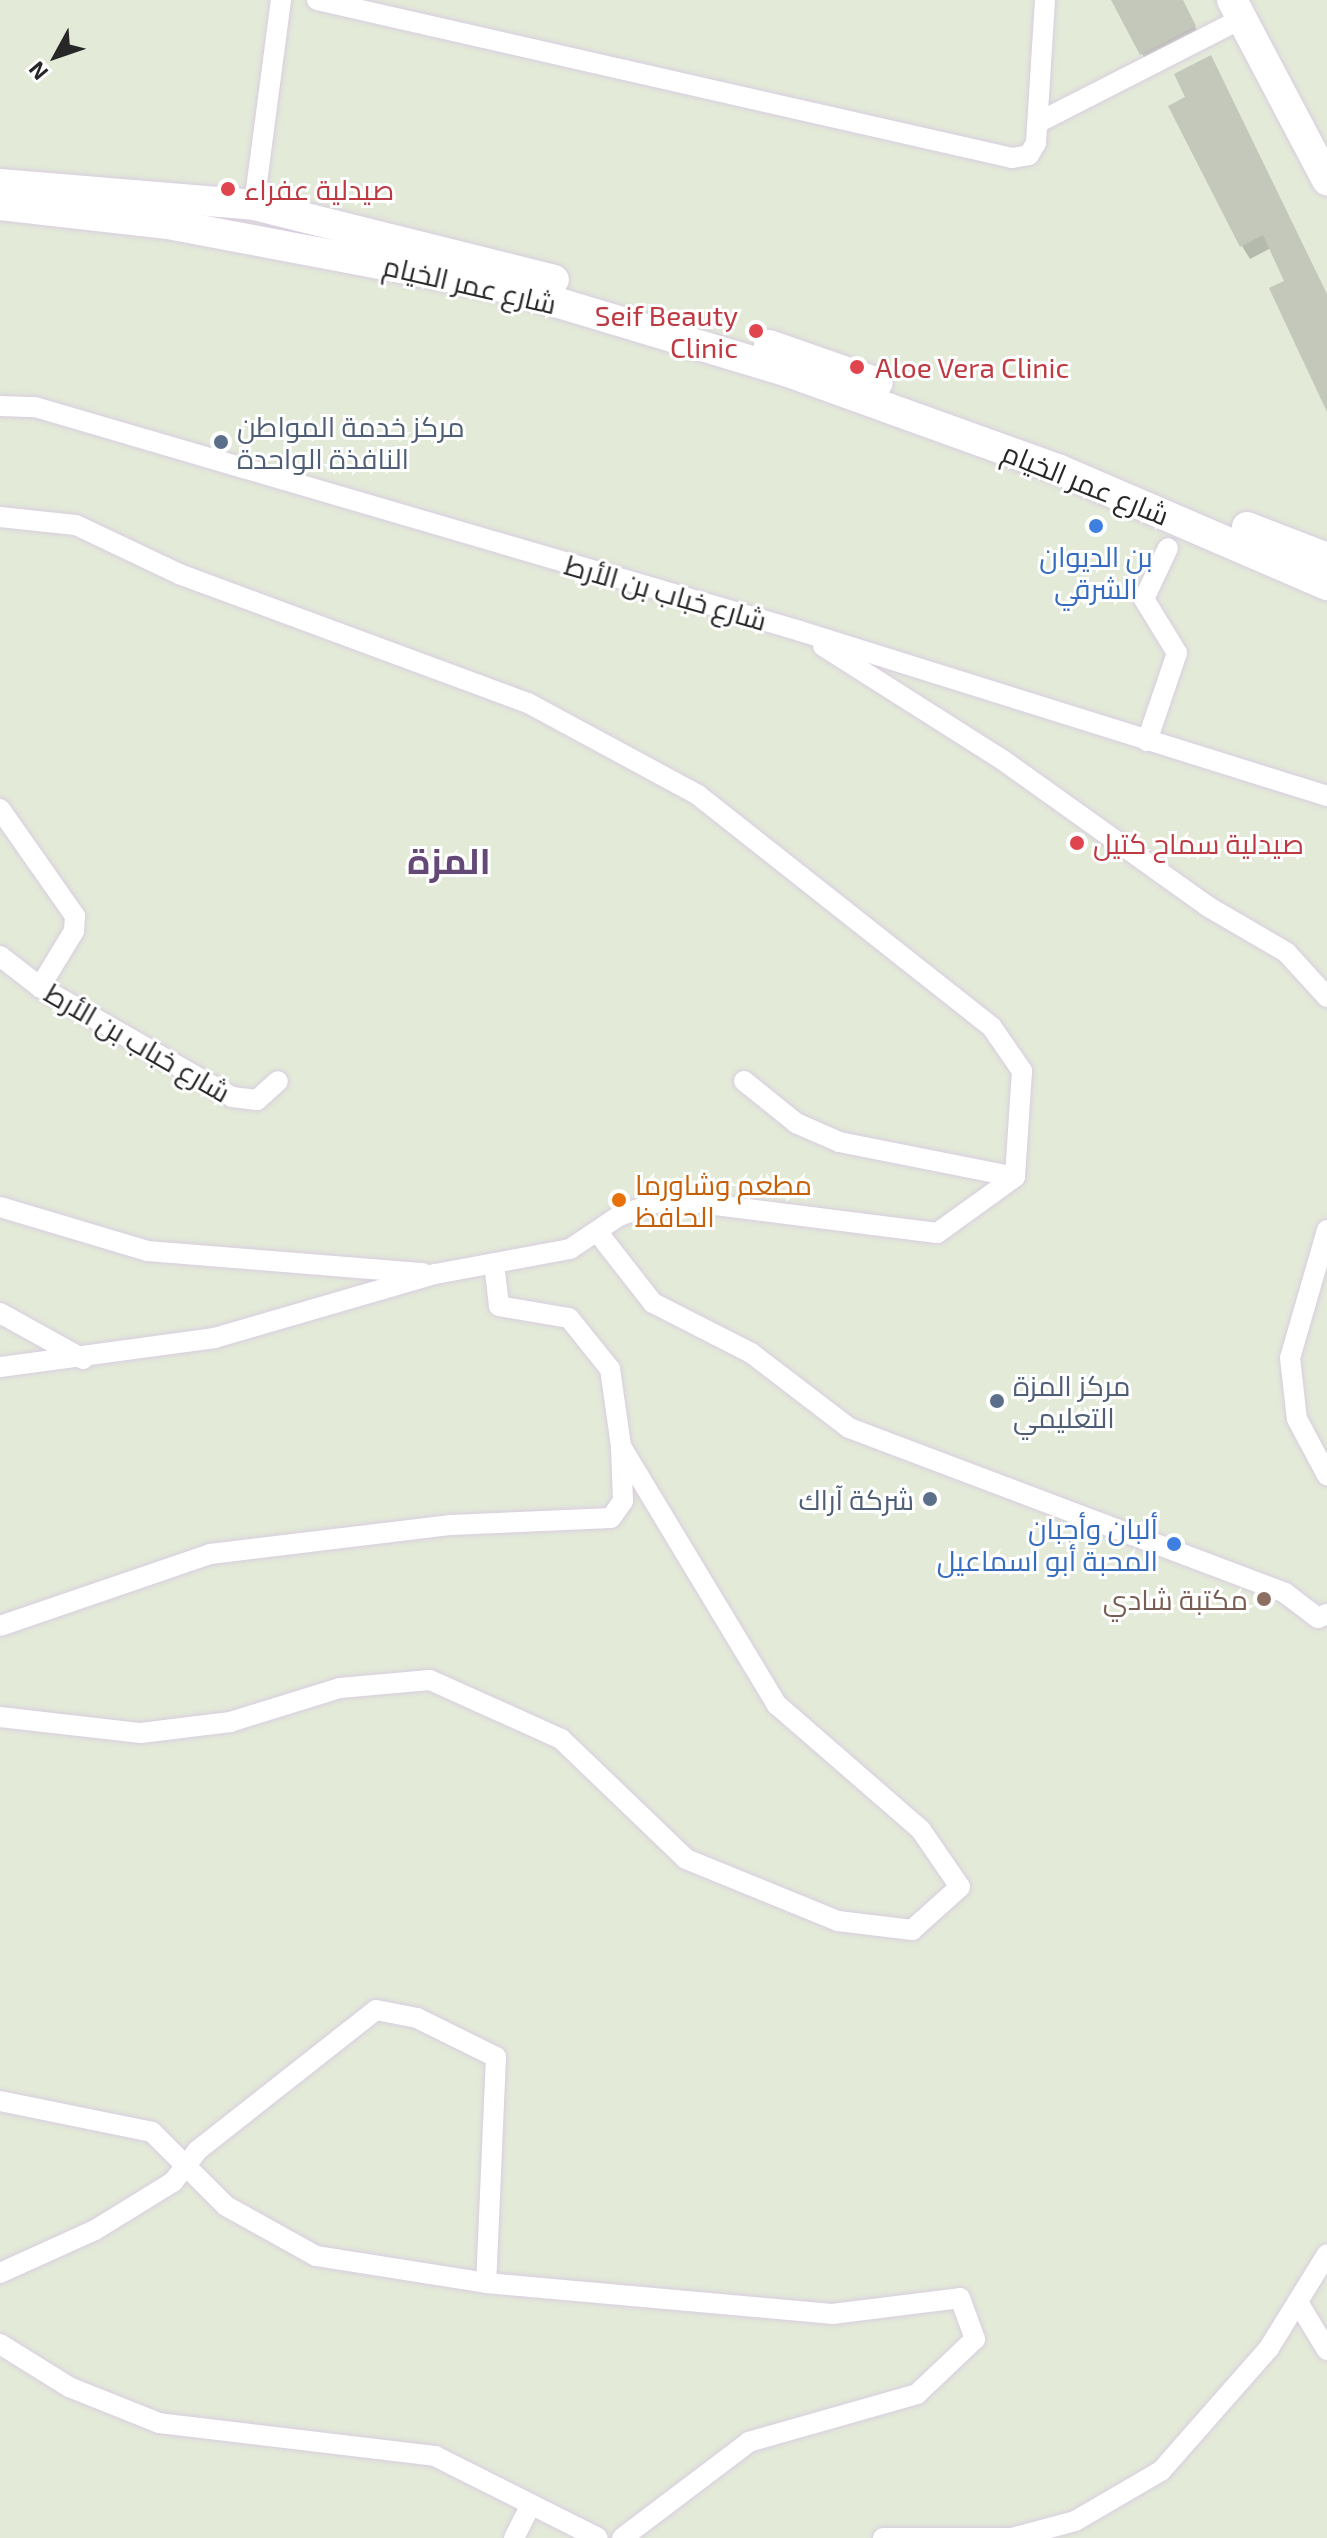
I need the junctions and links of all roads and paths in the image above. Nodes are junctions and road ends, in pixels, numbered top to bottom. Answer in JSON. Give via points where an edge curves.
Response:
{"nodes":[{"id":1,"x":281,"y":0,"type":"edge"},
{"id":2,"x":317,"y":0,"type":"edge"},
{"id":3,"x":1045,"y":0,"type":"edge"},
{"id":4,"x":1236,"y":9,"type":"edge"},
{"id":5,"x":1039,"y":122,"type":"junction"},
{"id":6,"x":1327,"y":180,"type":"edge"},
{"id":7,"x":0,"y":184,"type":"edge"},
{"id":8,"x":0,"y":205,"type":"edge"},
{"id":9,"x":254,"y":205,"type":"junction"},
{"id":10,"x":0,"y":406,"type":"edge"},
{"id":11,"x":0,"y":517,"type":"edge"},
{"id":12,"x":1168,"y":548,"type":"dead end"},
{"id":13,"x":1327,"y":558,"type":"edge"},
{"id":14,"x":1327,"y":585,"type":"edge"},
{"id":15,"x":800,"y":631,"type":"junction"},
{"id":16,"x":1147,"y":741,"type":"junction"},
{"id":17,"x":1327,"y":796,"type":"edge"},
{"id":18,"x":0,"y":809,"type":"edge"},
{"id":19,"x":0,"y":956,"type":"edge"},
{"id":20,"x":40,"y":987,"type":"junction"},
{"id":21,"x":1327,"y":997,"type":"edge"},
{"id":22,"x":278,"y":1081,"type":"dead end"},
{"id":23,"x":744,"y":1081,"type":"dead end"},
{"id":24,"x":1015,"y":1177,"type":"junction"},
{"id":25,"x":0,"y":1207,"type":"edge"},
{"id":26,"x":1327,"y":1230,"type":"edge"},
{"id":27,"x":599,"y":1234,"type":"junction"},
{"id":28,"x":494,"y":1263,"type":"junction"},
{"id":29,"x":435,"y":1274,"type":"junction"},
{"id":30,"x":0,"y":1313,"type":"edge"},
{"id":31,"x":83,"y":1359,"type":"junction"},
{"id":32,"x":0,"y":1367,"type":"edge"},
{"id":33,"x":621,"y":1446,"type":"junction"},
{"id":34,"x":1327,"y":1475,"type":"edge"},
{"id":35,"x":1327,"y":1614,"type":"edge"},
{"id":36,"x":0,"y":1626,"type":"edge"},
{"id":37,"x":0,"y":1717,"type":"edge"},
{"id":38,"x":0,"y":2101,"type":"edge"},
{"id":39,"x":186,"y":2165,"type":"junction"},
{"id":40,"x":1327,"y":2254,"type":"edge"},
{"id":41,"x":0,"y":2273,"type":"edge"},
{"id":42,"x":486,"y":2283,"type":"junction"},
{"id":43,"x":1299,"y":2304,"type":"junction"},
{"id":44,"x":0,"y":2344,"type":"edge"},
{"id":45,"x":1327,"y":2350,"type":"edge"},
{"id":46,"x":531,"y":2505,"type":"junction"},
{"id":47,"x":514,"y":2538,"type":"edge"},
{"id":48,"x":598,"y":2538,"type":"edge"},
{"id":49,"x":622,"y":2538,"type":"edge"},
{"id":50,"x":883,"y":2538,"type":"edge"}],
"edges":[{"from":1,"to":9,"type":"street"},
{"from":2,"to":5,"type":"street","via":[[1012,158],[1029,155]]},
{"from":3,"to":5,"type":"street"},
{"from":4,"to":5,"type":"street"},
{"from":4,"to":6,"type":"street"},
{"from":7,"to":9,"type":"street","name":"شارع عمر الخيام"},
{"from":8,"to":14,"type":"street","name":"شارع عمر الخيام","via":[[168,224],[512,289],[788,372],[1060,470]]},
{"from":9,"to":13,"type":"street","name":"شارع عمر الخيام","via":[[481,258],[819,360]]},
{"from":10,"to":15,"type":"street","name":"شارع خباب بن الأرط","via":[[35,407]]},
{"from":11,"to":24,"type":"street","via":[[76,525],[179,574],[528,703],[698,795],[991,1026],[1022,1071]]},
{"from":12,"to":16,"type":"street","via":[[1144,599],[1177,653]]},
{"from":15,"to":16,"type":"street","name":"شارع خباب بن الأرط"},
{"from":15,"to":21,"type":"street","via":[[1286,952]]},
{"from":16,"to":17,"type":"street","name":"شارع خباب بن الأرط"},
{"from":18,"to":20,"type":"street","via":[[75,916],[74,931]]},
{"from":19,"to":20,"type":"street","name":"شارع خباب بن الأرط"},
{"from":20,"to":22,"type":"street","name":"شارع خباب بن الأرط","via":[[232,1097],[257,1100]]},
{"from":23,"to":24,"type":"street","via":[[796,1123],[839,1142]]},
{"from":24,"to":27,"type":"street","via":[[937,1233],[666,1199],[619,1216]]},
{"from":25,"to":29,"type":"street","via":[[148,1251]]},
{"from":26,"to":34,"type":"street","via":[[1290,1358],[1297,1419]]},
{"from":27,"to":28,"type":"street","via":[[570,1249]]},
{"from":27,"to":35,"type":"street","via":[[653,1303],[751,1353],[849,1428],[1285,1593],[1318,1618]]},
{"from":28,"to":29,"type":"street"},
{"from":28,"to":33,"type":"street","via":[[499,1306],[569,1318],[610,1369]]},
{"from":29,"to":31,"type":"street","via":[[215,1338]]},
{"from":30,"to":31,"type":"street"},
{"from":31,"to":32,"type":"street"},
{"from":33,"to":36,"type":"street","via":[[623,1501],[611,1518],[451,1525],[210,1554]]},
{"from":33,"to":37,"type":"street","via":[[777,1705],[921,1830],[952,1866],[960,1887],[912,1930],[838,1921],[686,1859],[561,1739],[430,1680],[340,1688],[230,1722],[141,1733]]},
{"from":38,"to":39,"type":"street","via":[[152,2132]]},
{"from":39,"to":41,"type":"street","via":[[173,2182],[95,2230]]},
{"from":39,"to":42,"type":"street","via":[[226,2206],[316,2256]]},
{"from":39,"to":42,"type":"street","via":[[376,2010],[417,2018],[496,2057]]},
{"from":40,"to":43,"type":"street"},
{"from":42,"to":49,"type":"street","via":[[832,2314],[960,2298],[975,2339],[917,2394],[749,2442]]},
{"from":43,"to":45,"type":"street"},
{"from":43,"to":50,"type":"street","via":[[1161,2471],[1075,2521],[1012,2538]]},
{"from":44,"to":46,"type":"street","via":[[69,2387],[159,2423],[435,2456]]},
{"from":46,"to":47,"type":"street"},
{"from":46,"to":48,"type":"street"}]}
